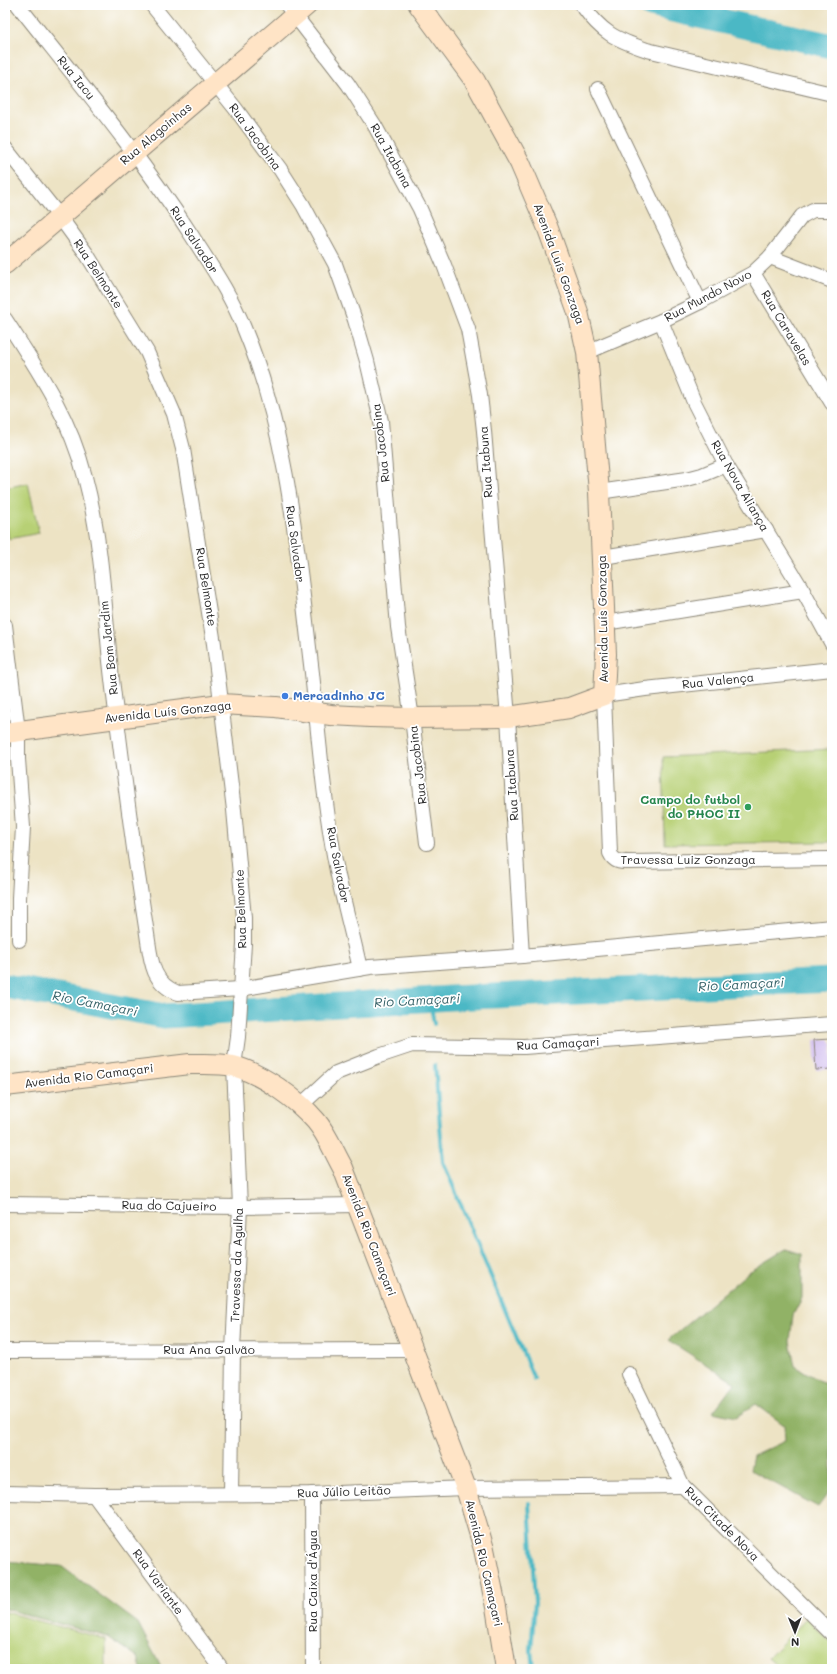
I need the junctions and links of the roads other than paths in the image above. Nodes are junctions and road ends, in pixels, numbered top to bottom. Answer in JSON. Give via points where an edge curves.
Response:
{"nodes":[{"id":1,"x":18,"y":5,"type":"edge"},
{"id":2,"x":152,"y":5,"type":"edge"},
{"id":3,"x":419,"y":5,"type":"edge"},
{"id":4,"x":582,"y":5,"type":"edge"},
{"id":5,"x":296,"y":8,"type":"edge"},
{"id":6,"x":215,"y":84,"type":"junction"},
{"id":7,"x":598,"y":89,"type":"dead end"},
{"id":8,"x":832,"y":94,"type":"edge"},
{"id":9,"x":5,"y":148,"type":"edge"},
{"id":10,"x":135,"y":152,"type":"junction"},
{"id":11,"x":832,"y":210,"type":"edge"},
{"id":12,"x":60,"y":217,"type":"junction"},
{"id":13,"x":770,"y":257,"type":"junction"},
{"id":14,"x":5,"y":264,"type":"edge"},
{"id":15,"x":753,"y":273,"type":"junction"},
{"id":16,"x":832,"y":281,"type":"edge"},
{"id":17,"x":700,"y":302,"type":"junction"},
{"id":18,"x":5,"y":319,"type":"edge"},
{"id":19,"x":661,"y":321,"type":"junction"},
{"id":20,"x":587,"y":352,"type":"junction"},
{"id":21,"x":832,"y":403,"type":"edge"},
{"id":22,"x":726,"y":465,"type":"junction"},
{"id":23,"x":599,"y":492,"type":"junction"},
{"id":24,"x":766,"y":530,"type":"junction"},
{"id":25,"x":602,"y":557,"type":"junction"},
{"id":26,"x":803,"y":591,"type":"junction"},
{"id":27,"x":605,"y":623,"type":"junction"},
{"id":28,"x":5,"y":625,"type":"edge"},
{"id":29,"x":832,"y":644,"type":"edge"},
{"id":30,"x":832,"y":669,"type":"edge"},
{"id":31,"x":604,"y":695,"type":"junction"},
{"id":32,"x":221,"y":704,"type":"junction"},
{"id":33,"x":316,"y":712,"type":"junction"},
{"id":34,"x":116,"y":717,"type":"junction"},
{"id":35,"x":508,"y":717,"type":"junction"},
{"id":36,"x":412,"y":718,"type":"junction"},
{"id":37,"x":11,"y":732,"type":"edge"},
{"id":38,"x":427,"y":843,"type":"dead end"},
{"id":39,"x":832,"y":859,"type":"edge"},
{"id":40,"x":832,"y":927,"type":"edge"},
{"id":41,"x":19,"y":940,"type":"dead end"},
{"id":42,"x":522,"y":956,"type":"junction"},
{"id":43,"x":360,"y":969,"type":"junction"},
{"id":44,"x":240,"y":989,"type":"junction"},
{"id":45,"x":832,"y":1024,"type":"edge"},
{"id":46,"x":234,"y":1066,"type":"junction"},
{"id":47,"x":5,"y":1086,"type":"edge"},
{"id":48,"x":301,"y":1105,"type":"junction"},
{"id":49,"x":5,"y":1204,"type":"edge"},
{"id":50,"x":356,"y":1205,"type":"junction"},
{"id":51,"x":240,"y":1207,"type":"junction"},
{"id":52,"x":233,"y":1350,"type":"junction"},
{"id":53,"x":413,"y":1350,"type":"junction"},
{"id":54,"x":5,"y":1351,"type":"edge"},
{"id":55,"x":629,"y":1374,"type":"dead end"},
{"id":56,"x":683,"y":1486,"type":"junction"},
{"id":57,"x":466,"y":1488,"type":"junction"},
{"id":58,"x":5,"y":1493,"type":"edge"},
{"id":59,"x":231,"y":1494,"type":"junction"},
{"id":60,"x":312,"y":1494,"type":"junction"},
{"id":61,"x":94,"y":1495,"type":"junction"},
{"id":62,"x":832,"y":1634,"type":"edge"},
{"id":63,"x":222,"y":1669,"type":"edge"},
{"id":64,"x":313,"y":1669,"type":"edge"},
{"id":65,"x":506,"y":1669,"type":"edge"}],
"edges":[{"from":1,"to":10,"type":"street","name":"Rua Iacu"},
{"from":2,"to":6,"type":"street","name":"Rua Jacobina"},
{"from":3,"to":20,"type":"street","name":"Avenida Luís Gonzaga","via":[[475,81],[524,170],[573,294]]},
{"from":4,"to":8,"type":"street","via":[[602,30],[647,50]]},
{"from":5,"to":6,"type":"street","name":"Rua Alagoinhas"},
{"from":5,"to":35,"type":"street","name":"Rua Itabuna","via":[[348,84],[420,209],[468,329],[484,431]]},
{"from":6,"to":10,"type":"street","name":"Rua Alagoinhas"},
{"from":6,"to":36,"type":"street","name":"Rua Jacobina","via":[[262,145],[303,205],[334,264],[368,361],[381,421],[398,627]]},
{"from":7,"to":17,"type":"street"},
{"from":9,"to":12,"type":"street","name":"Rua Belmonte"},
{"from":10,"to":12,"type":"street","name":"Rua Alagoinhas"},
{"from":10,"to":33,"type":"street","name":"Rua Salvador","via":[[219,278],[231,299],[259,366],[286,476]]},
{"from":11,"to":13,"type":"street","name":"Rua Mundo Novo","via":[[813,210],[802,216]]},
{"from":12,"to":14,"type":"street","name":"Rua Alagoinhas"},
{"from":12,"to":32,"type":"street","name":"Rua Belmonte","via":[[86,252],[147,352],[174,414],[183,449],[200,548]]},
{"from":13,"to":15,"type":"street","name":"Rua Mundo Novo"},
{"from":13,"to":16,"type":"street"},
{"from":15,"to":17,"type":"street","name":"Rua Mundo Novo"},
{"from":15,"to":21,"type":"street","name":"Rua Caravelas"},
{"from":17,"to":19,"type":"street","name":"Rua Mundo Novo"},
{"from":18,"to":34,"type":"street","name":"Rua Bom Jardim","via":[[61,410],[85,476],[101,569]]},
{"from":19,"to":20,"type":"street","name":"Rua Mundo Novo"},
{"from":19,"to":22,"type":"street","name":"Rua Nova Aliança","via":[[694,402]]},
{"from":20,"to":23,"type":"street","name":"Avenida Luís Gonzaga"},
{"from":22,"to":23,"type":"street","via":[[687,479]]},
{"from":22,"to":24,"type":"street","name":"Rua Nova Aliança"},
{"from":23,"to":25,"type":"street","name":"Avenida Luís Gonzaga"},
{"from":24,"to":25,"type":"street"},
{"from":24,"to":26,"type":"street","name":"Rua Nova Aliança"},
{"from":25,"to":27,"type":"street","name":"Avenida Luís Gonzaga"},
{"from":26,"to":27,"type":"street"},
{"from":26,"to":29,"type":"street","name":"Rua Nova Aliança"},
{"from":27,"to":31,"type":"street","name":"Avenida Luís Gonzaga"},
{"from":28,"to":37,"type":"street"},
{"from":30,"to":31,"type":"street","name":"Rua Valença"},
{"from":31,"to":35,"type":"street","name":"Avenida Luís Gonzaga","via":[[569,708]]},
{"from":31,"to":39,"type":"street","name":"Travessa Luiz Gonzaga","via":[[610,853],[616,861]]},
{"from":32,"to":33,"type":"street","name":"Avenida Luís Gonzaga","via":[[269,706]]},
{"from":32,"to":34,"type":"street","name":"Avenida Luís Gonzaga"},
{"from":32,"to":44,"type":"street","name":"Rua Belmonte","via":[[244,918]]},
{"from":33,"to":36,"type":"street","name":"Avenida Luís Gonzaga"},
{"from":33,"to":43,"type":"street","name":"Rua Salvador","via":[[337,871]]},
{"from":34,"to":37,"type":"street","name":"Avenida Luís Gonzaga"},
{"from":34,"to":44,"type":"street","name":"Rua Bom Jardim","via":[[144,918],[156,974],[166,987],[178,993]]},
{"from":35,"to":36,"type":"street","name":"Avenida Luís Gonzaga"},
{"from":35,"to":42,"type":"street","name":"Rua Itabuna"},
{"from":36,"to":38,"type":"street","name":"Rua Jacobina"},
{"from":37,"to":41,"type":"street","via":[[18,759],[23,827]]},
{"from":40,"to":42,"type":"street","name":"Rua Bom Jardim"},
{"from":42,"to":43,"type":"street","name":"Rua Bom Jardim"},
{"from":43,"to":44,"type":"street","name":"Rua Bom Jardim"},
{"from":44,"to":46,"type":"street","name":"Travessa da Agulha"},
{"from":45,"to":48,"type":"street","name":"Rua Camaçari","via":[[524,1047],[412,1045],[336,1072]]},
{"from":46,"to":47,"type":"street","name":"Avenida Rio Camaçari","via":[[190,1064]]},
{"from":46,"to":48,"type":"street","name":"Avenida Rio Camaçari","via":[[283,1090]]},
{"from":46,"to":51,"type":"street","name":"Travessa da Agulha"},
{"from":48,"to":50,"type":"street","name":"Avenida Rio Camaçari","via":[[327,1139],[342,1168]]},
{"from":49,"to":51,"type":"street","name":"Rua do Cajueiro"},
{"from":50,"to":51,"type":"street","name":"Rua do Cajueiro"},
{"from":50,"to":53,"type":"street","name":"Avenida Rio Camaçari"},
{"from":51,"to":52,"type":"street","name":"Travessa da Agulha"},
{"from":52,"to":53,"type":"street","name":"Rua Ana Galvão"},
{"from":52,"to":54,"type":"street","name":"Rua Ana Galvão"},
{"from":52,"to":59,"type":"street","name":"Travessa da Agulha"},
{"from":53,"to":57,"type":"street","name":"Avenida Rio Camaçari"},
{"from":55,"to":56,"type":"street","name":"Rua Citade Nova"},
{"from":56,"to":57,"type":"street","name":"Rua Júlio Leitão"},
{"from":56,"to":62,"type":"street","name":"Rua Citade Nova"},
{"from":57,"to":60,"type":"street","name":"Rua Júlio Leitão"},
{"from":57,"to":65,"type":"street","name":"Avenida Rio Camaçari","via":[[484,1549]]},
{"from":58,"to":61,"type":"street","name":"Rua Júlio Leitão"},
{"from":59,"to":60,"type":"street","name":"Rua Júlio Leitão"},
{"from":59,"to":61,"type":"street","name":"Rua Júlio Leitão"},
{"from":60,"to":64,"type":"street","name":"Rua Caixa d'Água"},
{"from":61,"to":63,"type":"street","name":"Rua Variante"}]}
